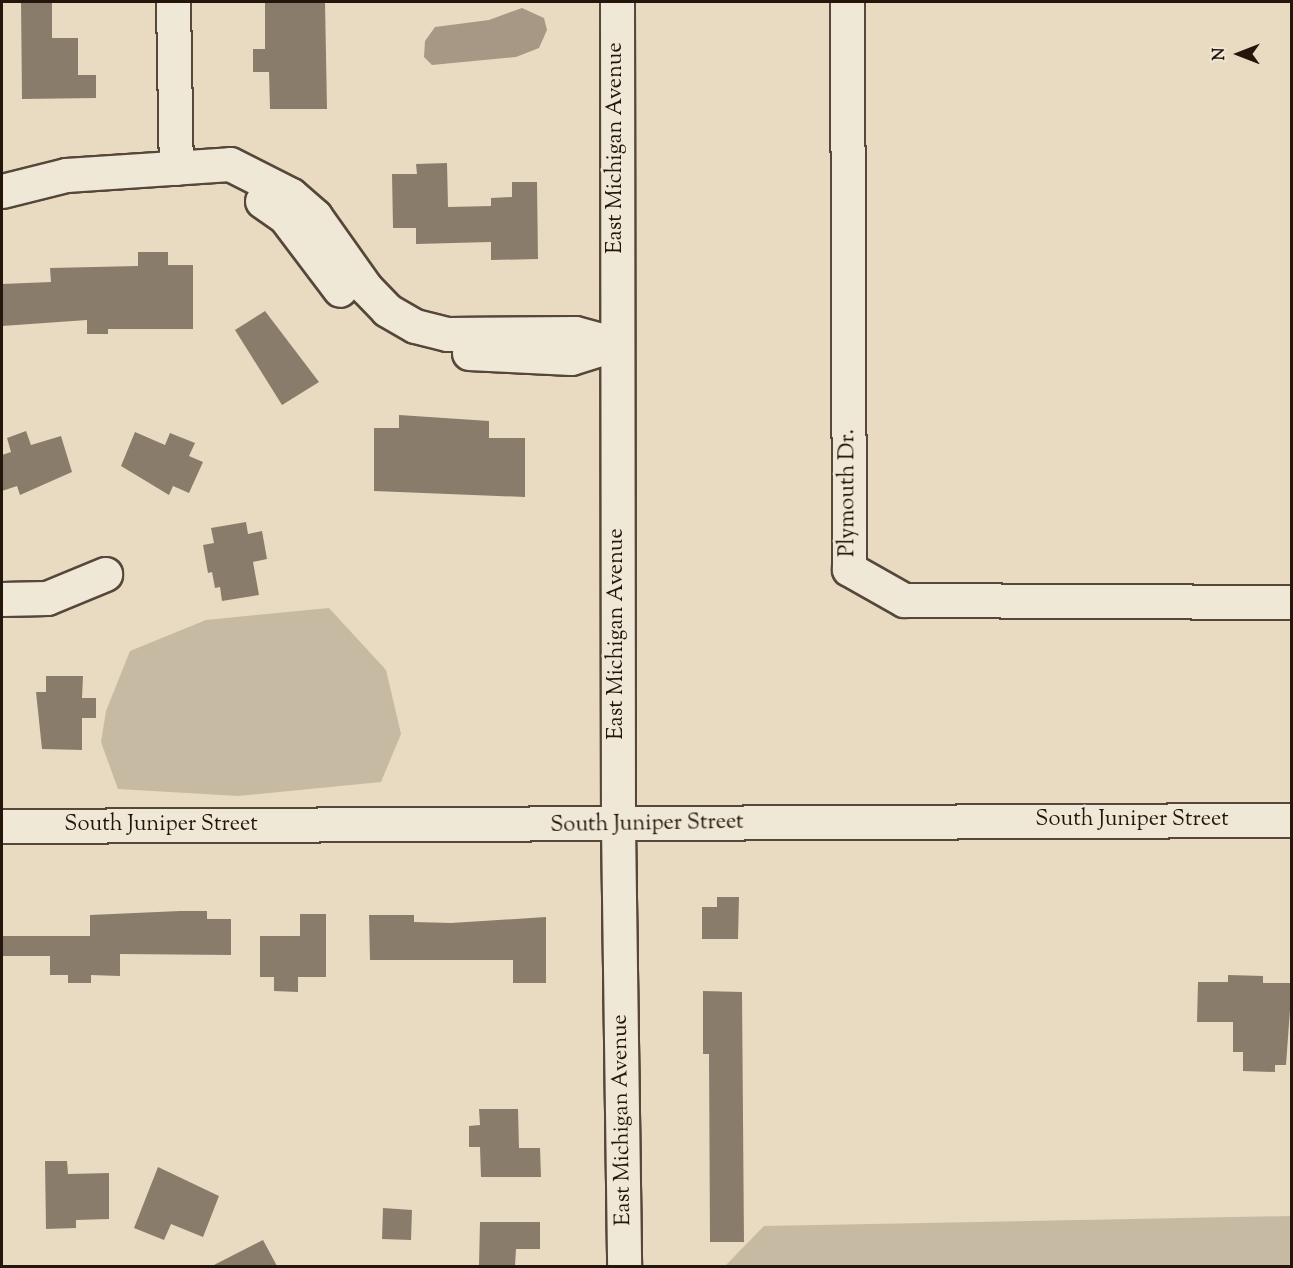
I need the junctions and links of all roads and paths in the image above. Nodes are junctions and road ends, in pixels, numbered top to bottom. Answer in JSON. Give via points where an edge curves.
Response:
{"nodes":[{"id":1,"x":173,"y":2,"type":"edge"},
{"id":2,"x":617,"y":2,"type":"edge"},
{"id":3,"x":847,"y":2,"type":"edge"},
{"id":4,"x":176,"y":168,"type":"junction"},
{"id":5,"x":2,"y":191,"type":"edge"},
{"id":6,"x":616,"y":344,"type":"junction"},
{"id":7,"x":105,"y":574,"type":"dead end"},
{"id":8,"x":2,"y":599,"type":"edge"},
{"id":9,"x":1292,"y":602,"type":"edge"},
{"id":10,"x":1292,"y":820,"type":"edge"},
{"id":11,"x":618,"y":825,"type":"junction"},
{"id":12,"x":2,"y":826,"type":"edge"},
{"id":13,"x":624,"y":1266,"type":"edge"}],
"edges":[{"from":1,"to":4,"type":"street"},
{"from":2,"to":6,"type":"street","name":"East Michigan Avenue"},
{"from":3,"to":9,"type":"street","name":"Plymouth Dr.","via":[[849,569],[904,600]]},
{"from":4,"to":5,"type":"street","via":[[66,175]]},
{"from":4,"to":6,"type":"street","via":[[230,164],[291,195],[315,216],[366,288],[387,310],[415,326],[447,334],[575,333]]},
{"from":6,"to":11,"type":"street","name":"East Michigan Avenue"},
{"from":7,"to":8,"type":"street","via":[[47,598]]},
{"from":10,"to":11,"type":"street","name":"South Juniper Street"},
{"from":11,"to":12,"type":"street","name":"South Juniper Street"},
{"from":11,"to":13,"type":"street","name":"East Michigan Avenue"}]}
